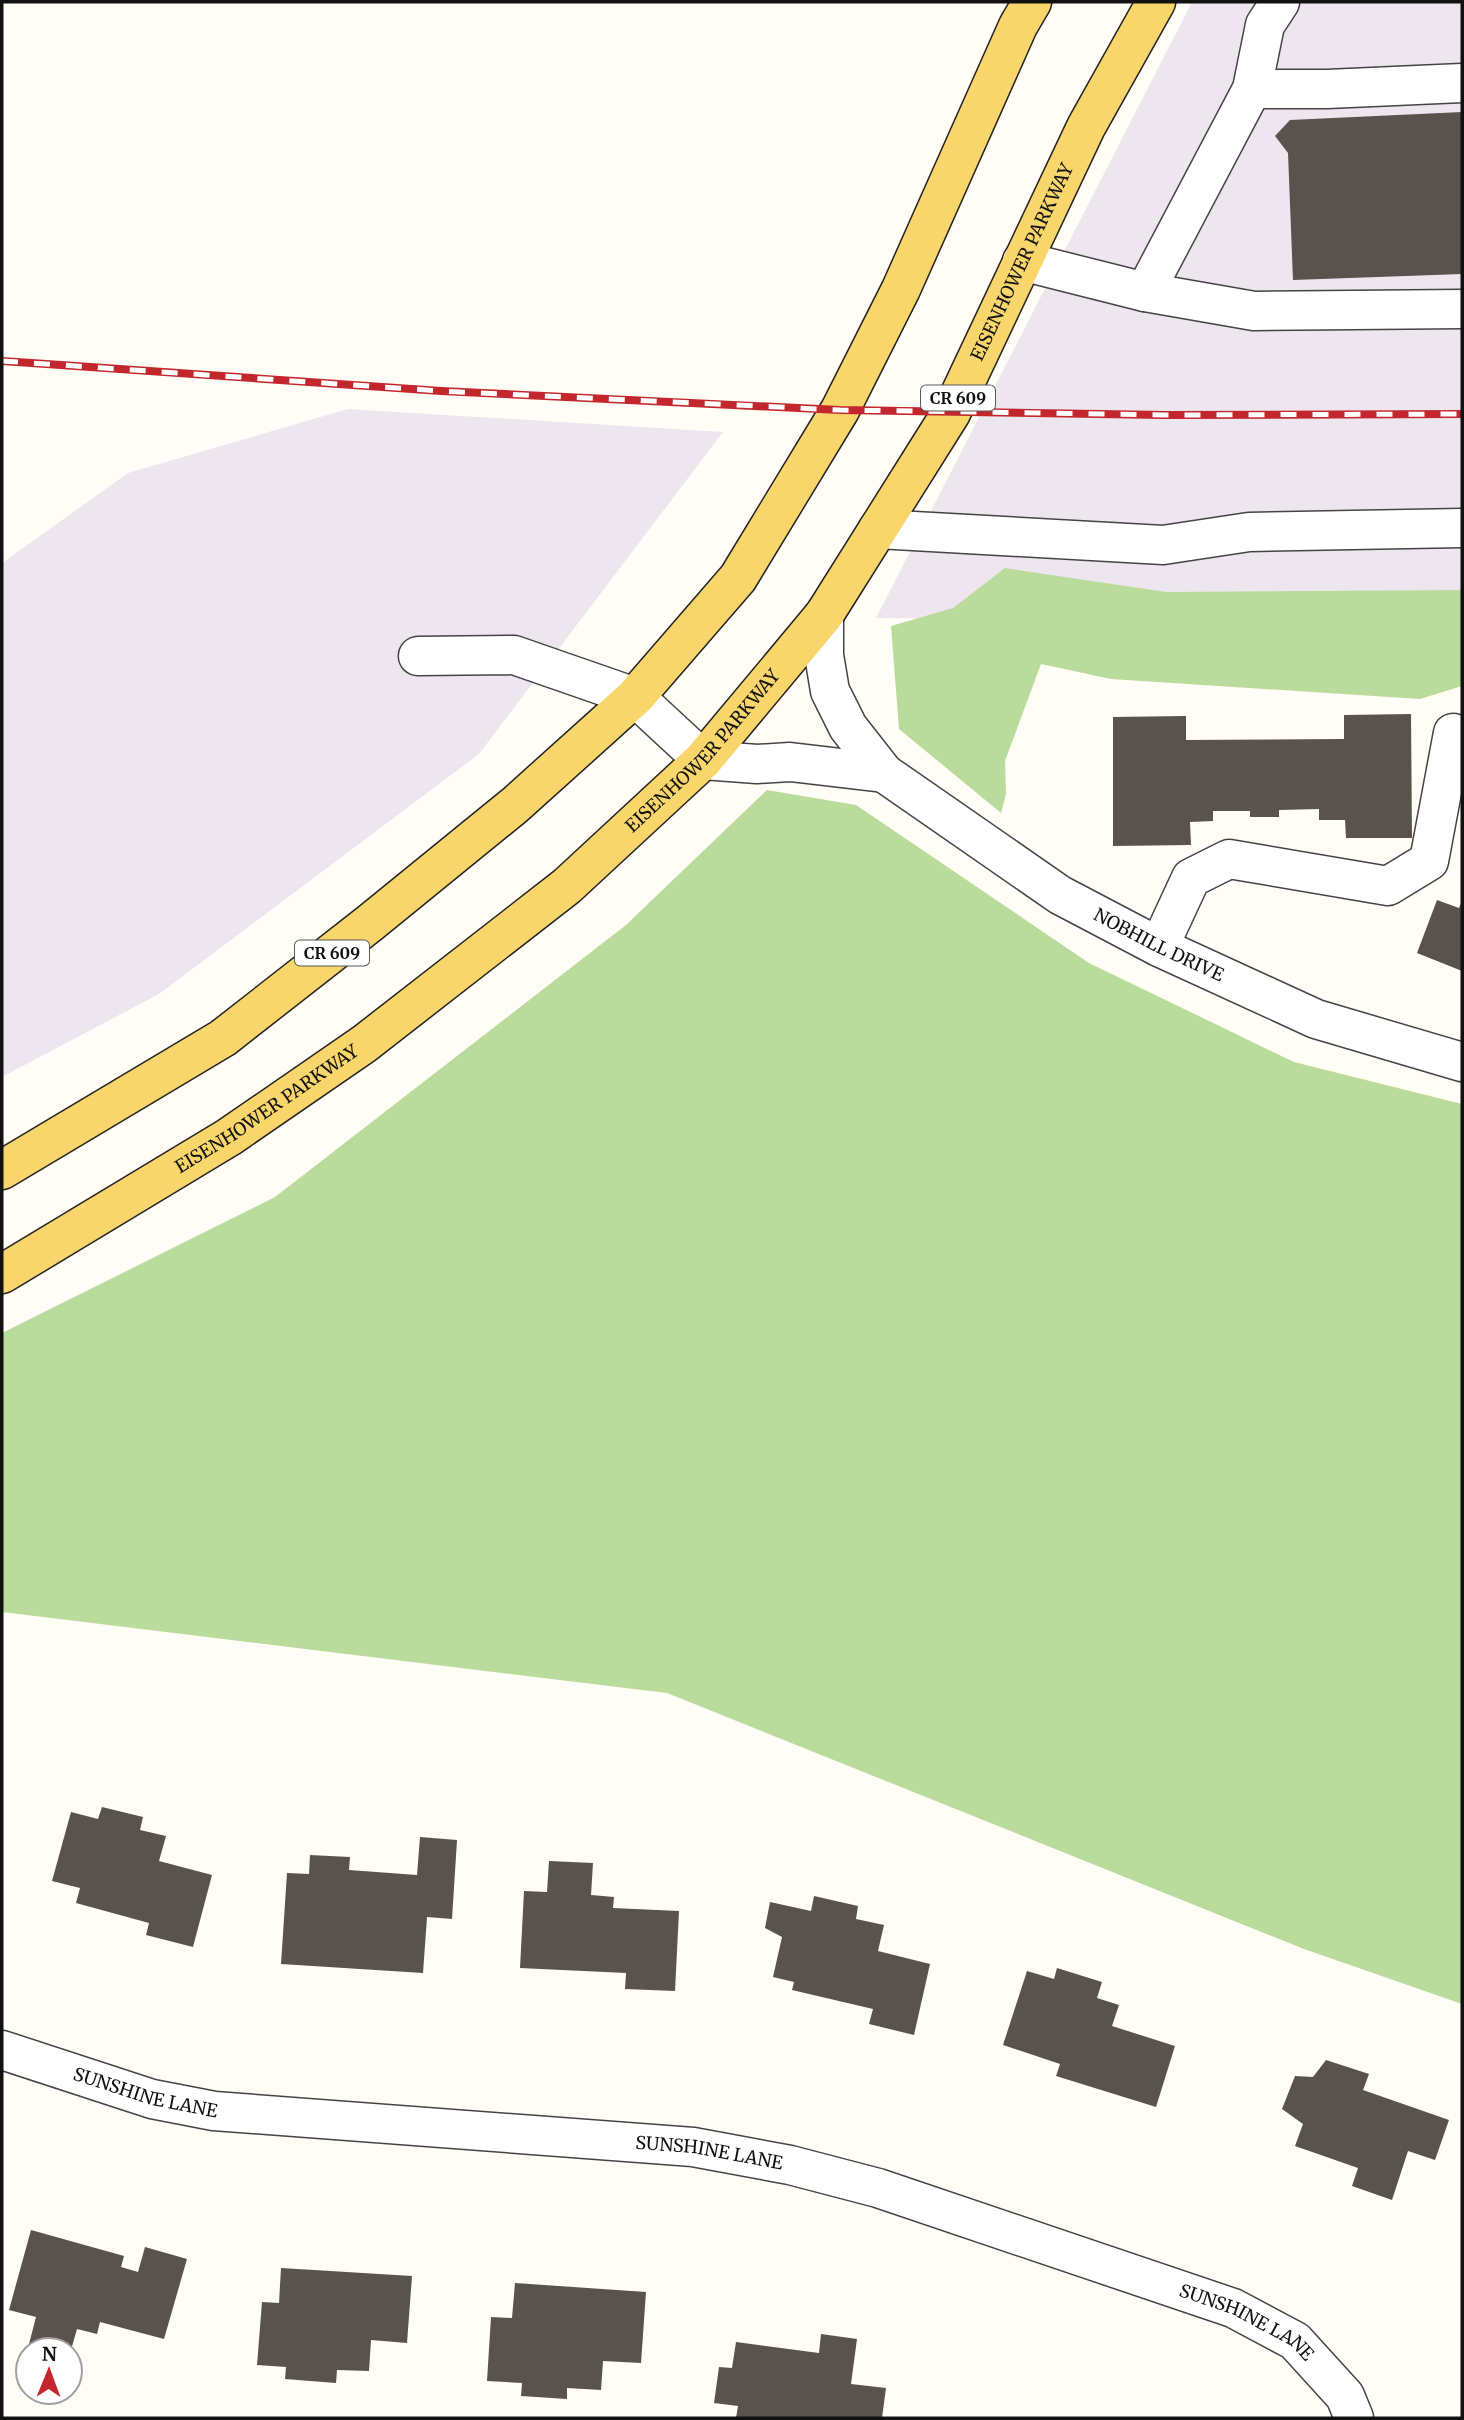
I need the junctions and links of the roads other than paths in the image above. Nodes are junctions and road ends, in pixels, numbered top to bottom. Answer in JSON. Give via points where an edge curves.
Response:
{"nodes":[{"id":1,"x":1032,"y":2,"type":"edge"},
{"id":2,"x":1156,"y":2,"type":"edge"},
{"id":3,"x":1280,"y":2,"type":"edge"},
{"id":4,"x":1462,"y":83,"type":"edge"},
{"id":5,"x":1252,"y":89,"type":"junction"},
{"id":6,"x":1022,"y":261,"type":"junction"},
{"id":7,"x":1145,"y":292,"type":"junction"},
{"id":8,"x":1462,"y":309,"type":"edge"},
{"id":9,"x":1462,"y":528,"type":"edge"},
{"id":10,"x":878,"y":529,"type":"junction"},
{"id":11,"x":824,"y":615,"type":"junction"},
{"id":12,"x":418,"y":656,"type":"dead end"},
{"id":13,"x":635,"y":697,"type":"junction"},
{"id":14,"x":1453,"y":733,"type":"dead end"},
{"id":15,"x":704,"y":760,"type":"junction"},
{"id":16,"x":884,"y":774,"type":"junction"},
{"id":17,"x":1159,"y":947,"type":"junction"},
{"id":18,"x":1462,"y":1062,"type":"edge"},
{"id":19,"x":2,"y":1170,"type":"edge"},
{"id":20,"x":2,"y":1274,"type":"edge"},
{"id":21,"x":2,"y":2050,"type":"edge"},
{"id":22,"x":1354,"y":2418,"type":"edge"}],
"edges":[{"from":1,"to":13,"type":"main road","number":"CR 609","via":[[1017,26],[901,289],[840,410],[738,578]]},
{"from":2,"to":6,"type":"main road","name":"EISENHOWER PARKWAY","number":"CR 609","via":[[1086,127]]},
{"from":3,"to":5,"type":"street","via":[[1265,25]]},
{"from":4,"to":5,"type":"street"},
{"from":5,"to":7,"type":"street"},
{"from":6,"to":7,"type":"street"},
{"from":6,"to":10,"type":"main road","name":"EISENHOWER PARKWAY","number":"CR 609","via":[[951,413]]},
{"from":7,"to":8,"type":"street","via":[[1254,311]]},
{"from":9,"to":10,"type":"street","via":[[1249,532],[1163,545]]},
{"from":10,"to":11,"type":"main road","name":"EISENHOWER PARKWAY","number":"CR 609"},
{"from":11,"to":15,"type":"main road","name":"EISENHOWER PARKWAY","number":"CR 609"},
{"from":11,"to":16,"type":"street","via":[[824,655],[831,691],[848,727]]},
{"from":12,"to":13,"type":"street","via":[[514,655]]},
{"from":13,"to":15,"type":"street"},
{"from":13,"to":19,"type":"main road","number":"CR 609","via":[[515,805],[223,1038]]},
{"from":14,"to":17,"type":"street","via":[[1429,862],[1388,886],[1228,859],[1191,878]]},
{"from":15,"to":16,"type":"street","via":[[790,762]]},
{"from":15,"to":20,"type":"main road","name":"EISENHOWER PARKWAY","number":"CR 609","via":[[567,886],[364,1044],[229,1137]]},
{"from":16,"to":17,"type":"street","name":"NOBHILL DRIVE","via":[[1060,895]]},
{"from":17,"to":18,"type":"street","name":"NOBHILL DRIVE","via":[[1316,1019]]},
{"from":21,"to":22,"type":"street","name":"SUNSHINE LANE","via":[[152,2099],[214,2111],[693,2147],[790,2165],[877,2188],[1233,2308],[1295,2341],[1346,2396]]}]}
